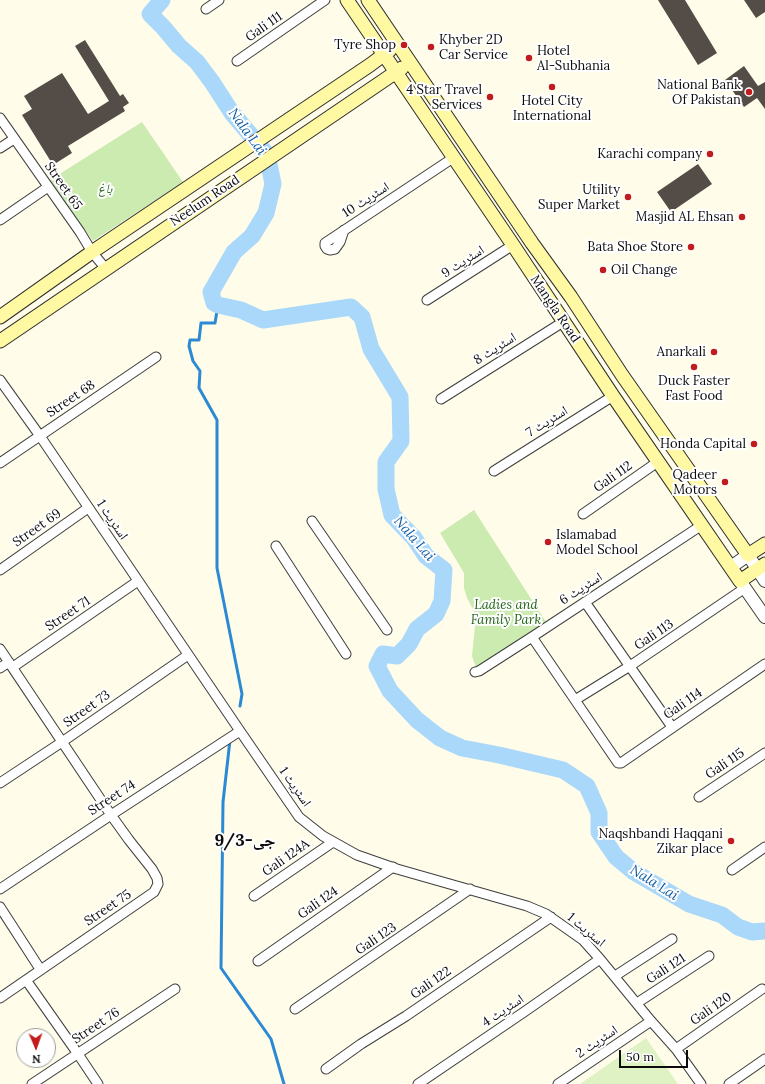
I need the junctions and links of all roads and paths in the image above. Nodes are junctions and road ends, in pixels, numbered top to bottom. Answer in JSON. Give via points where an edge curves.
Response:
{"nodes":[{"id":1,"x":219,"y":0,"type":"edge"},
{"id":2,"x":325,"y":0,"type":"edge"},
{"id":3,"x":347,"y":0,"type":"edge"},
{"id":4,"x":368,"y":0,"type":"edge"},
{"id":5,"x":206,"y":9,"type":"dead end"},
{"id":6,"x":398,"y":45,"type":"junction"},
{"id":7,"x":383,"y":55,"type":"junction"},
{"id":8,"x":237,"y":61,"type":"dead end"},
{"id":9,"x":410,"y":63,"type":"junction"},
{"id":10,"x":395,"y":71,"type":"junction"},
{"id":11,"x":0,"y":118,"type":"edge"},
{"id":12,"x":14,"y":139,"type":"junction"},
{"id":13,"x":0,"y":148,"type":"edge"},
{"id":14,"x":453,"y":158,"type":"junction"},
{"id":15,"x":48,"y":187,"type":"junction"},
{"id":16,"x":0,"y":220,"type":"edge"},
{"id":17,"x":344,"y":230,"type":"dead end"},
{"id":18,"x":513,"y":245,"type":"junction"},
{"id":19,"x":92,"y":252,"type":"junction"},
{"id":20,"x":106,"y":269,"type":"junction"},
{"id":21,"x":427,"y":300,"type":"dead end"},
{"id":22,"x":0,"y":316,"type":"edge"},
{"id":23,"x":563,"y":322,"type":"junction"},
{"id":24,"x":0,"y":341,"type":"edge"},
{"id":25,"x":156,"y":357,"type":"dead end"},
{"id":26,"x":0,"y":380,"type":"edge"},
{"id":27,"x":613,"y":396,"type":"junction"},
{"id":28,"x":441,"y":398,"type":"dead end"},
{"id":29,"x":40,"y":436,"type":"junction"},
{"id":30,"x":659,"y":461,"type":"junction"},
{"id":31,"x":0,"y":463,"type":"edge"},
{"id":32,"x":494,"y":470,"type":"dead end"},
{"id":33,"x":88,"y":508,"type":"junction"},
{"id":34,"x":583,"y":514,"type":"dead end"},
{"id":35,"x":312,"y":521,"type":"dead end"},
{"id":36,"x":702,"y":525,"type":"junction"},
{"id":37,"x":765,"y":544,"type":"edge"},
{"id":38,"x":276,"y":546,"type":"dead end"},
{"id":39,"x":748,"y":555,"type":"junction"},
{"id":40,"x":731,"y":567,"type":"junction"},
{"id":41,"x":761,"y":567,"type":"edge"},
{"id":42,"x":0,"y":570,"type":"edge"},
{"id":43,"x":138,"y":581,"type":"junction"},
{"id":44,"x":765,"y":581,"type":"edge"},
{"id":45,"x":743,"y":585,"type":"junction"},
{"id":46,"x":585,"y":602,"type":"junction"},
{"id":47,"x":765,"y":617,"type":"edge"},
{"id":48,"x":387,"y":630,"type":"dead end"},
{"id":49,"x":532,"y":637,"type":"junction"},
{"id":50,"x":0,"y":649,"type":"edge"},
{"id":51,"x":346,"y":654,"type":"dead end"},
{"id":52,"x":188,"y":655,"type":"junction"},
{"id":53,"x":765,"y":664,"type":"edge"},
{"id":54,"x":11,"y":665,"type":"junction"},
{"id":55,"x":630,"y":666,"type":"junction"},
{"id":56,"x":0,"y":668,"type":"edge"},
{"id":57,"x":474,"y":672,"type":"dead end"},
{"id":58,"x":575,"y":700,"type":"junction"},
{"id":59,"x":672,"y":727,"type":"junction"},
{"id":60,"x":240,"y":731,"type":"junction"},
{"id":61,"x":62,"y":742,"type":"junction"},
{"id":62,"x":765,"y":753,"type":"edge"},
{"id":63,"x":0,"y":783,"type":"edge"},
{"id":64,"x":699,"y":797,"type":"dead end"},
{"id":65,"x":111,"y":815,"type":"junction"},
{"id":66,"x":333,"y":842,"type":"junction"},
{"id":67,"x":765,"y":847,"type":"edge"},
{"id":68,"x":393,"y":867,"type":"junction"},
{"id":69,"x":732,"y":870,"type":"dead end"},
{"id":70,"x":0,"y":889,"type":"edge"},
{"id":71,"x":470,"y":889,"type":"junction"},
{"id":72,"x":254,"y":896,"type":"dead end"},
{"id":73,"x":0,"y":908,"type":"edge"},
{"id":74,"x":551,"y":917,"type":"junction"},
{"id":75,"x":672,"y":939,"type":"dead end"},
{"id":76,"x":709,"y":956,"type":"dead end"},
{"id":77,"x":600,"y":958,"type":"junction"},
{"id":78,"x":258,"y":961,"type":"dead end"},
{"id":79,"x":40,"y":969,"type":"junction"},
{"id":80,"x":615,"y":976,"type":"junction"},
{"id":81,"x":26,"y":980,"type":"junction"},
{"id":82,"x":175,"y":989,"type":"dead end"},
{"id":83,"x":762,"y":989,"type":"dead end"},
{"id":84,"x":0,"y":998,"type":"edge"},
{"id":85,"x":637,"y":1003,"type":"junction"},
{"id":86,"x":295,"y":1009,"type":"dead end"},
{"id":87,"x":651,"y":1021,"type":"junction"},
{"id":88,"x":676,"y":1049,"type":"junction"},
{"id":89,"x":78,"y":1054,"type":"junction"},
{"id":90,"x":765,"y":1060,"type":"edge"},
{"id":91,"x":326,"y":1069,"type":"dead end"},
{"id":92,"x":32,"y":1084,"type":"edge"},
{"id":93,"x":98,"y":1084,"type":"edge"},
{"id":94,"x":418,"y":1084,"type":"edge"},
{"id":95,"x":558,"y":1084,"type":"edge"},
{"id":96,"x":701,"y":1084,"type":"edge"},
{"id":97,"x":729,"y":1084,"type":"edge"}],
"edges":[{"from":1,"to":5,"type":"street"},
{"from":2,"to":8,"type":"street","name":"Gali 111"},
{"from":3,"to":7,"type":"main road","name":"Mangla Road"},
{"from":4,"to":6,"type":"main road","name":"Mangla Road"},
{"from":6,"to":7,"type":"main road","name":"Neelum Road"},
{"from":6,"to":9,"type":"main road","name":"Mangla Road"},
{"from":7,"to":10,"type":"main road","name":"Mangla Road"},
{"from":7,"to":19,"type":"main road","name":"Neelum Road"},
{"from":9,"to":10,"type":"main road","name":"Neelum Road"},
{"from":9,"to":39,"type":"main road","name":"Mangla Road","via":[[626,381]]},
{"from":10,"to":14,"type":"main road","name":"Mangla Road"},
{"from":10,"to":20,"type":"main road","name":"Neelum Road"},
{"from":11,"to":12,"type":"street","name":"Street 65"},
{"from":12,"to":13,"type":"street"},
{"from":12,"to":15,"type":"street","name":"Street 65"},
{"from":14,"to":17,"type":"street","name":"اسٹریٹ 10","via":[[324,243],[327,249],[335,249]]},
{"from":14,"to":18,"type":"main road","name":"Mangla Road"},
{"from":15,"to":16,"type":"street"},
{"from":15,"to":19,"type":"street","name":"Street 65"},
{"from":18,"to":21,"type":"street","name":"اسٹریٹ 9"},
{"from":18,"to":23,"type":"main road","name":"Mangla Road"},
{"from":19,"to":20,"type":"street","name":"Street 65"},
{"from":19,"to":22,"type":"main road","name":"Neelum Road"},
{"from":20,"to":24,"type":"main road","name":"Neelum Road"},
{"from":23,"to":27,"type":"main road","name":"Mangla Road"},
{"from":23,"to":28,"type":"street","name":"اسٹریٹ 8"},
{"from":25,"to":29,"type":"street","name":"Street 68"},
{"from":26,"to":29,"type":"street","name":"اسٹریٹ 1"},
{"from":27,"to":30,"type":"main road","name":"Mangla Road"},
{"from":27,"to":32,"type":"street","name":"اسٹریٹ 7"},
{"from":29,"to":31,"type":"street","name":"Street 68"},
{"from":29,"to":33,"type":"street","name":"اسٹریٹ 1"},
{"from":30,"to":34,"type":"street","name":"Gali 112"},
{"from":30,"to":36,"type":"main road","name":"Mangla Road"},
{"from":33,"to":42,"type":"street","name":"Street 69"},
{"from":33,"to":43,"type":"street","name":"اسٹریٹ 1"},
{"from":35,"to":48,"type":"street"},
{"from":36,"to":40,"type":"main road","name":"Mangla Road"},
{"from":36,"to":46,"type":"street","name":"اسٹریٹ 6"},
{"from":37,"to":39,"type":"main road"},
{"from":38,"to":51,"type":"street"},
{"from":39,"to":40,"type":"street"},
{"from":39,"to":41,"type":"street","name":"Mangla Road"},
{"from":40,"to":45,"type":"main road","name":"Mangla Road"},
{"from":41,"to":44,"type":"street","name":"Mangla Road"},
{"from":41,"to":45,"type":"main road"},
{"from":43,"to":52,"type":"street","name":"اسٹریٹ 1"},
{"from":43,"to":54,"type":"street","name":"Street 71"},
{"from":45,"to":47,"type":"street","name":"Mangla Road"},
{"from":45,"to":55,"type":"street","name":"Gali 113"},
{"from":46,"to":49,"type":"street","name":"اسٹریٹ 6"},
{"from":46,"to":55,"type":"street"},
{"from":49,"to":57,"type":"street","name":"اسٹریٹ 6","via":[[480,671]]},
{"from":49,"to":58,"type":"street"},
{"from":50,"to":54,"type":"street","name":"Street 75"},
{"from":52,"to":60,"type":"street","name":"اسٹریٹ 1"},
{"from":52,"to":61,"type":"street","name":"Street 73"},
{"from":53,"to":59,"type":"street","name":"Gali 114"},
{"from":54,"to":56,"type":"street","name":"Street 71"},
{"from":54,"to":61,"type":"street","name":"Street 75"},
{"from":55,"to":58,"type":"street","name":"Gali 113"},
{"from":55,"to":59,"type":"street"},
{"from":58,"to":59,"type":"street","name":"Gali 114","via":[[618,763]]},
{"from":60,"to":65,"type":"street","name":"Street 74"},
{"from":60,"to":66,"type":"street","name":"اسٹریٹ 1","via":[[299,817]]},
{"from":61,"to":63,"type":"street","name":"Street 73"},
{"from":61,"to":65,"type":"street","name":"Street 75"},
{"from":62,"to":64,"type":"street","name":"Gali 115"},
{"from":65,"to":70,"type":"street","name":"Street 74"},
{"from":65,"to":79,"type":"street","name":"Street 75","via":[[152,868],[158,884],[154,892]]},
{"from":66,"to":68,"type":"street","name":"اسٹریٹ 1","via":[[357,855]]},
{"from":66,"to":72,"type":"street","name":"Gali 124A"},
{"from":67,"to":69,"type":"street"},
{"from":68,"to":71,"type":"street","name":"اسٹریٹ 1"},
{"from":68,"to":78,"type":"street","name":"Gali 124"},
{"from":71,"to":74,"type":"street","name":"اسٹریٹ 1","via":[[527,906]]},
{"from":71,"to":86,"type":"street","name":"Gali 123"},
{"from":73,"to":79,"type":"street"},
{"from":74,"to":77,"type":"street","name":"اسٹریٹ 1","via":[[583,940]]},
{"from":74,"to":91,"type":"street","name":"Gali 122"},
{"from":75,"to":80,"type":"street"},
{"from":76,"to":85,"type":"street","name":"Gali 121"},
{"from":77,"to":80,"type":"street","name":"اسٹریٹ 1"},
{"from":77,"to":94,"type":"street","name":"اسٹریٹ 4"},
{"from":79,"to":81,"type":"street","name":"Street 75"},
{"from":80,"to":85,"type":"street","name":"اسٹریٹ 1"},
{"from":81,"to":84,"type":"street","name":"Street 75"},
{"from":81,"to":89,"type":"street"},
{"from":82,"to":89,"type":"street","name":"Street 76"},
{"from":83,"to":88,"type":"street","name":"Gali 120"},
{"from":85,"to":87,"type":"street","name":"اسٹریٹ 1"},
{"from":87,"to":88,"type":"street","name":"اسٹریٹ 1"},
{"from":87,"to":95,"type":"street","name":"اسٹریٹ 2"},
{"from":88,"to":96,"type":"street","name":"اسٹریٹ 1"},
{"from":89,"to":92,"type":"street","name":"Street 76"},
{"from":89,"to":93,"type":"street"},
{"from":90,"to":97,"type":"street"}]}
